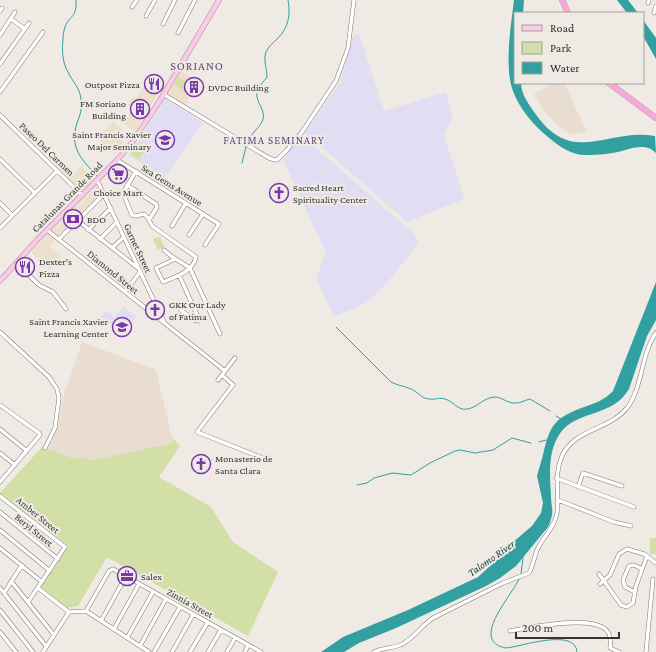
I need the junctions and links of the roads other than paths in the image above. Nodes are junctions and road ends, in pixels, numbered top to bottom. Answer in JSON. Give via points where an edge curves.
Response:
{"nodes":[{"id":1,"x":137,"y":0,"type":"edge"},
{"id":2,"x":155,"y":0,"type":"edge"},
{"id":3,"x":175,"y":0,"type":"edge"},
{"id":4,"x":195,"y":0,"type":"edge"},
{"id":5,"x":219,"y":0,"type":"edge"},
{"id":6,"x":354,"y":0,"type":"edge"},
{"id":7,"x":562,"y":0,"type":"edge"},
{"id":8,"x":656,"y":6,"type":"edge"},
{"id":9,"x":132,"y":7,"type":"dead end"},
{"id":10,"x":15,"y":12,"type":"dead end"},
{"id":11,"x":568,"y":12,"type":"edge"},
{"id":12,"x":654,"y":13,"type":"dead end"},
{"id":13,"x":146,"y":16,"type":"dead end"},
{"id":14,"x":11,"y":19,"type":"junction"},
{"id":15,"x":29,"y":23,"type":"dead end"},
{"id":16,"x":163,"y":24,"type":"dead end"},
{"id":17,"x":25,"y":30,"type":"junction"},
{"id":18,"x":43,"y":32,"type":"dead end"},
{"id":19,"x":178,"y":33,"type":"dead end"},
{"id":20,"x":0,"y":35,"type":"edge"},
{"id":21,"x":0,"y":64,"type":"edge"},
{"id":22,"x":610,"y":84,"type":"edge"},
{"id":23,"x":0,"y":92,"type":"edge"},
{"id":24,"x":163,"y":94,"type":"junction"},
{"id":25,"x":0,"y":115,"type":"edge"},
{"id":26,"x":656,"y":118,"type":"edge"},
{"id":27,"x":0,"y":159,"type":"edge"},
{"id":28,"x":117,"y":160,"type":"junction"},
{"id":29,"x":57,"y":171,"type":"junction"},
{"id":30,"x":136,"y":171,"type":"junction"},
{"id":31,"x":97,"y":180,"type":"junction"},
{"id":32,"x":127,"y":185,"type":"junction"},
{"id":33,"x":35,"y":193,"type":"junction"},
{"id":34,"x":104,"y":194,"type":"junction"},
{"id":35,"x":82,"y":195,"type":"junction"},
{"id":36,"x":0,"y":203,"type":"edge"},
{"id":37,"x":186,"y":203,"type":"junction"},
{"id":38,"x":111,"y":208,"type":"junction"},
{"id":39,"x":203,"y":214,"type":"junction"},
{"id":40,"x":12,"y":215,"type":"junction"},
{"id":41,"x":77,"y":220,"type":"junction"},
{"id":42,"x":149,"y":220,"type":"junction"},
{"id":43,"x":117,"y":222,"type":"junction"},
{"id":44,"x":172,"y":226,"type":"dead end"},
{"id":45,"x":0,"y":228,"type":"edge"},
{"id":46,"x":47,"y":230,"type":"junction"},
{"id":47,"x":88,"y":230,"type":"junction"},
{"id":48,"x":189,"y":235,"type":"dead end"},
{"id":49,"x":124,"y":237,"type":"junction"},
{"id":50,"x":100,"y":238,"type":"junction"},
{"id":51,"x":59,"y":239,"type":"junction"},
{"id":52,"x":204,"y":245,"type":"dead end"},
{"id":53,"x":112,"y":248,"type":"junction"},
{"id":54,"x":164,"y":250,"type":"dead end"},
{"id":55,"x":175,"y":259,"type":"junction"},
{"id":56,"x":16,"y":263,"type":"junction"},
{"id":57,"x":190,"y":268,"type":"junction"},
{"id":58,"x":140,"y":271,"type":"junction"},
{"id":59,"x":179,"y":275,"type":"junction"},
{"id":60,"x":0,"y":282,"type":"edge"},
{"id":61,"x":125,"y":292,"type":"junction"},
{"id":62,"x":177,"y":307,"type":"dead end"},
{"id":63,"x":66,"y":309,"type":"dead end"},
{"id":64,"x":165,"y":324,"type":"junction"},
{"id":65,"x":0,"y":332,"type":"edge"},
{"id":66,"x":656,"y":332,"type":"edge"},
{"id":67,"x":220,"y":334,"type":"dead end"},
{"id":68,"x":235,"y":358,"type":"dead end"},
{"id":69,"x":225,"y":371,"type":"junction"},
{"id":70,"x":222,"y":375,"type":"junction"},
{"id":71,"x":218,"y":380,"type":"dead end"},
{"id":72,"x":0,"y":405,"type":"edge"},
{"id":73,"x":0,"y":430,"type":"edge"},
{"id":74,"x":45,"y":448,"type":"dead end"},
{"id":75,"x":27,"y":451,"type":"junction"},
{"id":76,"x":0,"y":453,"type":"edge"},
{"id":77,"x":270,"y":461,"type":"dead end"},
{"id":78,"x":15,"y":465,"type":"junction"},
{"id":79,"x":556,"y":478,"type":"junction"},
{"id":80,"x":0,"y":480,"type":"edge"},
{"id":81,"x":622,"y":486,"type":"dead end"},
{"id":82,"x":578,"y":487,"type":"junction"},
{"id":83,"x":0,"y":496,"type":"edge"},
{"id":84,"x":558,"y":500,"type":"junction"},
{"id":85,"x":634,"y":507,"type":"dead end"},
{"id":86,"x":0,"y":512,"type":"edge"},
{"id":87,"x":631,"y":526,"type":"dead end"},
{"id":88,"x":0,"y":530,"type":"edge"},
{"id":89,"x":0,"y":548,"type":"edge"},
{"id":90,"x":647,"y":556,"type":"junction"},
{"id":91,"x":58,"y":559,"type":"junction"},
{"id":92,"x":656,"y":563,"type":"edge"},
{"id":93,"x":22,"y":565,"type":"junction"},
{"id":94,"x":642,"y":569,"type":"junction"},
{"id":95,"x":50,"y":571,"type":"junction"},
{"id":96,"x":599,"y":574,"type":"dead end"},
{"id":97,"x":126,"y":576,"type":"junction"},
{"id":98,"x":653,"y":579,"type":"dead end"},
{"id":99,"x":604,"y":580,"type":"junction"},
{"id":100,"x":11,"y":581,"type":"junction"},
{"id":101,"x":42,"y":582,"type":"junction"},
{"id":102,"x":139,"y":584,"type":"junction"},
{"id":103,"x":600,"y":584,"type":"dead end"},
{"id":104,"x":0,"y":588,"type":"edge"},
{"id":105,"x":38,"y":588,"type":"junction"},
{"id":106,"x":153,"y":592,"type":"junction"},
{"id":107,"x":635,"y":592,"type":"junction"},
{"id":108,"x":4,"y":593,"type":"junction"},
{"id":109,"x":166,"y":599,"type":"junction"},
{"id":110,"x":28,"y":602,"type":"junction"},
{"id":111,"x":180,"y":607,"type":"junction"},
{"id":112,"x":0,"y":610,"type":"edge"},
{"id":113,"x":86,"y":611,"type":"junction"},
{"id":114,"x":69,"y":612,"type":"junction"},
{"id":115,"x":193,"y":615,"type":"junction"},
{"id":116,"x":101,"y":621,"type":"junction"},
{"id":117,"x":208,"y":622,"type":"junction"},
{"id":118,"x":114,"y":629,"type":"junction"},
{"id":119,"x":221,"y":630,"type":"junction"},
{"id":120,"x":510,"y":631,"type":"dead end"},
{"id":121,"x":0,"y":632,"type":"edge"},
{"id":122,"x":54,"y":635,"type":"junction"},
{"id":123,"x":127,"y":638,"type":"junction"},
{"id":124,"x":235,"y":638,"type":"junction"},
{"id":125,"x":248,"y":645,"type":"junction"},
{"id":126,"x":46,"y":646,"type":"junction"},
{"id":127,"x":140,"y":646,"type":"junction"},
{"id":128,"x":16,"y":652,"type":"edge"},
{"id":129,"x":33,"y":652,"type":"edge"},
{"id":130,"x":42,"y":652,"type":"edge"},
{"id":131,"x":149,"y":652,"type":"edge"},
{"id":132,"x":154,"y":652,"type":"edge"},
{"id":133,"x":172,"y":652,"type":"edge"},
{"id":134,"x":190,"y":652,"type":"edge"},
{"id":135,"x":208,"y":652,"type":"edge"},
{"id":136,"x":227,"y":652,"type":"edge"},
{"id":137,"x":245,"y":652,"type":"edge"},
{"id":138,"x":261,"y":652,"type":"edge"},
{"id":139,"x":374,"y":652,"type":"edge"},
{"id":140,"x":618,"y":652,"type":"edge"},
{"id":141,"x":646,"y":652,"type":"edge"}],
"edges":[{"from":1,"to":9,"type":"street"},
{"from":2,"to":13,"type":"street"},
{"from":3,"to":16,"type":"street"},
{"from":4,"to":19,"type":"street"},
{"from":5,"to":24,"type":"main road","name":"Catalunan Grande Road"},
{"from":6,"to":24,"type":"street","via":[[348,48],[336,81],[302,132],[278,159],[269,158]]},
{"from":7,"to":11,"type":"highway"},
{"from":8,"to":12,"type":"street"},
{"from":10,"to":14,"type":"street"},
{"from":14,"to":17,"type":"street"},
{"from":14,"to":20,"type":"street"},
{"from":15,"to":17,"type":"street"},
{"from":17,"to":21,"type":"street"},
{"from":18,"to":23,"type":"street"},
{"from":22,"to":26,"type":"highway"},
{"from":24,"to":28,"type":"main road","name":"Catalunan Grande Road","via":[[137,136]]},
{"from":25,"to":29,"type":"street","name":"Paseo Del Carmen"},
{"from":27,"to":33,"type":"street"},
{"from":28,"to":30,"type":"street","name":"Sea Gems Avenue"},
{"from":28,"to":31,"type":"main road","name":"Catalunan Grande Road"},
{"from":29,"to":33,"type":"street"},
{"from":29,"to":35,"type":"street","name":"Paseo Del Carmen"},
{"from":30,"to":32,"type":"street"},
{"from":30,"to":37,"type":"street","name":"Sea Gems Avenue"},
{"from":31,"to":34,"type":"street","name":"Garnet Street"},
{"from":31,"to":35,"type":"main road","name":"Catalunan Grande Road"},
{"from":32,"to":42,"type":"street","via":[[123,196],[132,214],[144,214]]},
{"from":32,"to":42,"type":"street","via":[[156,204],[157,207]]},
{"from":33,"to":40,"type":"street"},
{"from":34,"to":38,"type":"street","name":"Garnet Street"},
{"from":34,"to":41,"type":"street"},
{"from":35,"to":46,"type":"main road","name":"Catalunan Grande Road"},
{"from":36,"to":40,"type":"street"},
{"from":37,"to":39,"type":"street","name":"Sea Gems Avenue"},
{"from":37,"to":44,"type":"street"},
{"from":38,"to":43,"type":"street","name":"Garnet Street"},
{"from":38,"to":47,"type":"street"},
{"from":39,"to":48,"type":"street"},
{"from":39,"to":52,"type":"street","name":"Sea Gems Avenue","via":[[219,224]]},
{"from":40,"to":45,"type":"street"},
{"from":41,"to":47,"type":"street"},
{"from":41,"to":51,"type":"street"},
{"from":42,"to":57,"type":"street","via":[[151,225],[195,256]]},
{"from":43,"to":49,"type":"street","name":"Garnet Street"},
{"from":43,"to":50,"type":"street"},
{"from":46,"to":51,"type":"street","name":"Diamond Street"},
{"from":46,"to":56,"type":"main road","name":"Catalunan Grande Road"},
{"from":47,"to":50,"type":"street"},
{"from":49,"to":53,"type":"street"},
{"from":49,"to":58,"type":"street","name":"Garnet Street"},
{"from":50,"to":53,"type":"street"},
{"from":51,"to":61,"type":"street","name":"Diamond Street"},
{"from":53,"to":58,"type":"street"},
{"from":54,"to":55,"type":"street"},
{"from":55,"to":57,"type":"street"},
{"from":55,"to":59,"type":"street","via":[[156,268],[163,282]]},
{"from":56,"to":60,"type":"main road","name":"Catalunan Grande Road"},
{"from":56,"to":63,"type":"street","via":[[39,285],[53,292]]},
{"from":57,"to":59,"type":"street"},
{"from":57,"to":67,"type":"street"},
{"from":58,"to":61,"type":"street"},
{"from":58,"to":64,"type":"street","name":"Garnet Street"},
{"from":59,"to":62,"type":"street","via":[[198,321]]},
{"from":61,"to":64,"type":"street","name":"Diamond Street"},
{"from":64,"to":69,"type":"street","name":"Diamond Street"},
{"from":65,"to":74,"type":"street","via":[[49,377],[57,389],[59,398],[56,419]]},
{"from":66,"to":79,"type":"street","via":[[629,405],[615,419],[571,443],[562,456]]},
{"from":68,"to":69,"type":"street"},
{"from":69,"to":70,"type":"street"},
{"from":70,"to":71,"type":"street"},
{"from":70,"to":77,"type":"street","via":[[233,385],[197,432]]},
{"from":72,"to":75,"type":"street","via":[[40,434]]},
{"from":73,"to":75,"type":"street"},
{"from":75,"to":78,"type":"street"},
{"from":76,"to":78,"type":"street"},
{"from":78,"to":80,"type":"street"},
{"from":79,"to":82,"type":"street"},
{"from":79,"to":84,"type":"street"},
{"from":81,"to":82,"type":"street","via":[[583,472]]},
{"from":82,"to":85,"type":"street"},
{"from":83,"to":91,"type":"street","name":"Amber Street","via":[[65,547]]},
{"from":84,"to":87,"type":"street"},
{"from":84,"to":139,"type":"street","via":[[554,522],[540,544],[529,573],[427,622],[402,644]]},
{"from":86,"to":91,"type":"street","name":"Beryl Street"},
{"from":88,"to":95,"type":"street"},
{"from":89,"to":93,"type":"street"},
{"from":90,"to":92,"type":"street"},
{"from":90,"to":94,"type":"street"},
{"from":90,"to":99,"type":"street","via":[[630,549],[622,552],[617,557],[611,574]]},
{"from":91,"to":95,"type":"street"},
{"from":93,"to":100,"type":"street"},
{"from":93,"to":101,"type":"street"},
{"from":94,"to":107,"type":"street"},
{"from":94,"to":107,"type":"street","via":[[630,565],[623,580],[625,587]]},
{"from":95,"to":101,"type":"street"},
{"from":96,"to":99,"type":"street"},
{"from":97,"to":102,"type":"street","name":"Zinnia Street"},
{"from":97,"to":113,"type":"street","name":"Zinnia Street","via":[[111,569]]},
{"from":97,"to":116,"type":"street"},
{"from":98,"to":141,"type":"street"},
{"from":99,"to":103,"type":"street"},
{"from":99,"to":107,"type":"street","via":[[623,606],[627,607],[634,603]]},
{"from":100,"to":108,"type":"street"},
{"from":100,"to":110,"type":"street"},
{"from":101,"to":105,"type":"street"},
{"from":102,"to":106,"type":"street","name":"Zinnia Street"},
{"from":102,"to":118,"type":"street"},
{"from":104,"to":108,"type":"street"},
{"from":105,"to":110,"type":"street"},
{"from":105,"to":114,"type":"street"},
{"from":106,"to":109,"type":"street","name":"Zinnia Street"},
{"from":106,"to":123,"type":"street"},
{"from":108,"to":126,"type":"street"},
{"from":109,"to":111,"type":"street","name":"Zinnia Street"},
{"from":109,"to":127,"type":"street"},
{"from":110,"to":122,"type":"street"},
{"from":111,"to":115,"type":"street","name":"Zinnia Street"},
{"from":111,"to":132,"type":"street"},
{"from":112,"to":129,"type":"street"},
{"from":113,"to":114,"type":"street"},
{"from":113,"to":116,"type":"street"},
{"from":114,"to":122,"type":"street"},
{"from":115,"to":117,"type":"street","name":"Zinnia Street"},
{"from":115,"to":133,"type":"street"},
{"from":116,"to":118,"type":"street"},
{"from":117,"to":119,"type":"street","name":"Zinnia Street"},
{"from":117,"to":134,"type":"street"},
{"from":118,"to":123,"type":"street"},
{"from":119,"to":124,"type":"street","name":"Zinnia Street"},
{"from":119,"to":135,"type":"street"},
{"from":120,"to":140,"type":"street","via":[[553,624],[596,624],[610,634],[610,648]]},
{"from":121,"to":128,"type":"street"},
{"from":122,"to":126,"type":"street"},
{"from":123,"to":127,"type":"street"},
{"from":124,"to":125,"type":"street","name":"Zinnia Street"},
{"from":124,"to":136,"type":"street"},
{"from":125,"to":137,"type":"street"},
{"from":125,"to":138,"type":"street","name":"Zinnia Street"},
{"from":126,"to":130,"type":"street"},
{"from":127,"to":131,"type":"street"}]}
